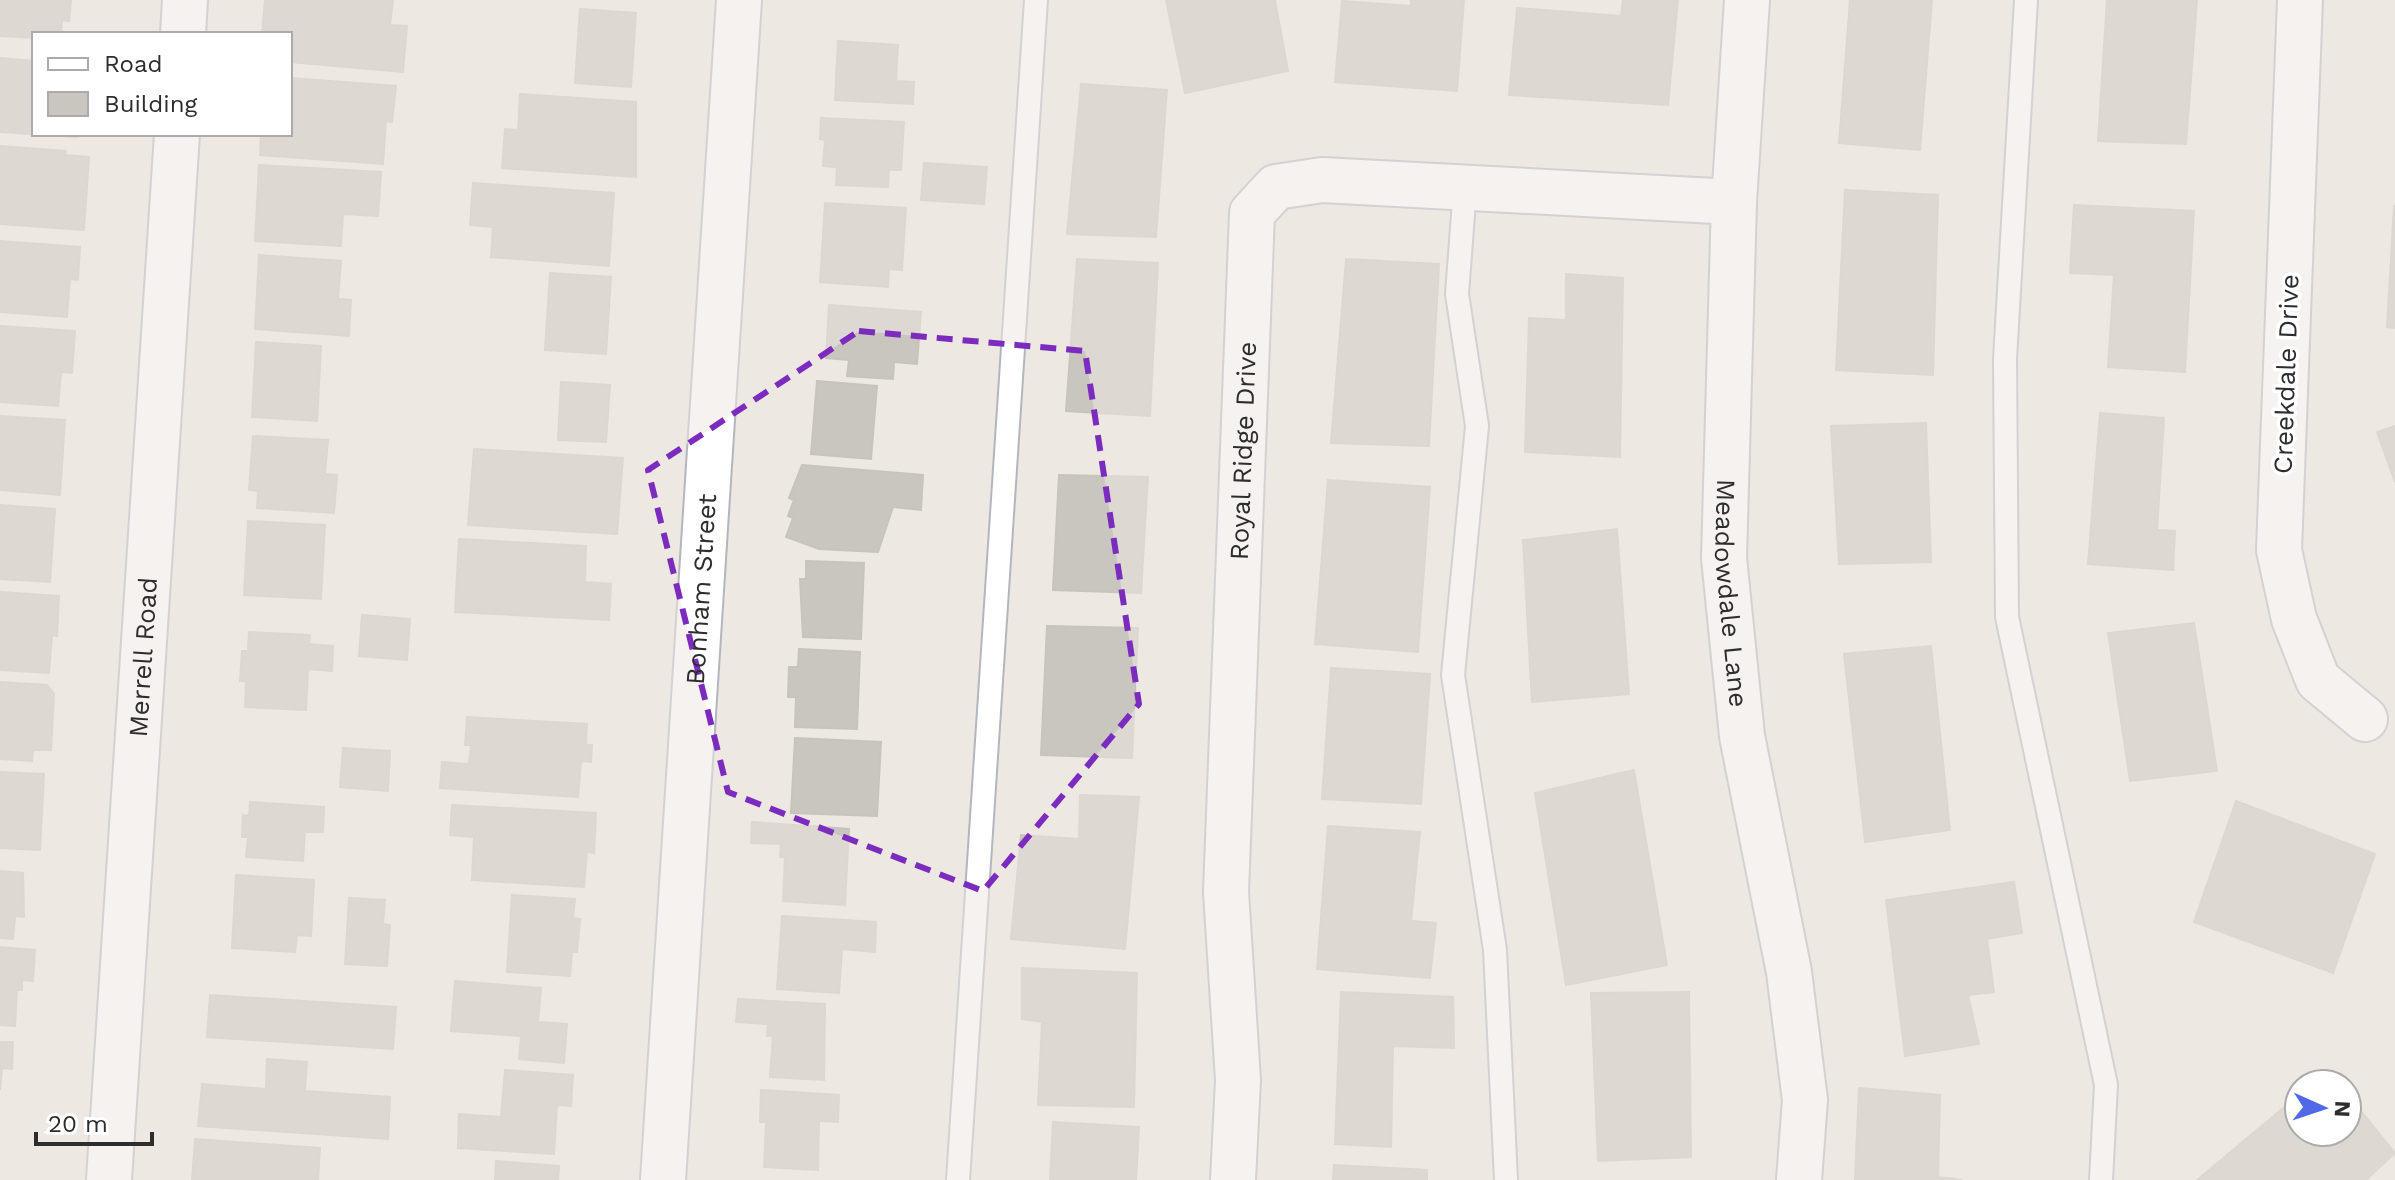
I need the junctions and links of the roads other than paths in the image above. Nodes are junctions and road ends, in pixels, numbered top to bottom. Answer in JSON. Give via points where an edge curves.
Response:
{"nodes":[{"id":1,"x":185,"y":0,"type":"edge"},
{"id":2,"x":739,"y":0,"type":"edge"},
{"id":3,"x":1036,"y":0,"type":"edge"},
{"id":4,"x":1747,"y":0,"type":"edge"},
{"id":5,"x":2026,"y":0,"type":"edge"},
{"id":6,"x":2300,"y":0,"type":"edge"},
{"id":7,"x":183,"y":32,"type":"edge"},
{"id":8,"x":177,"y":136,"type":"edge"},
{"id":9,"x":1465,"y":188,"type":"junction"},
{"id":10,"x":1734,"y":202,"type":"junction"},
{"id":11,"x":2365,"y":719,"type":"dead end"},
{"id":12,"x":109,"y":1180,"type":"edge"},
{"id":13,"x":663,"y":1180,"type":"edge"},
{"id":14,"x":958,"y":1180,"type":"edge"},
{"id":15,"x":1233,"y":1180,"type":"edge"},
{"id":16,"x":1506,"y":1180,"type":"edge"},
{"id":17,"x":1799,"y":1180,"type":"edge"},
{"id":18,"x":2101,"y":1180,"type":"edge"}],
"edges":[{"from":1,"to":7,"type":"street"},
{"from":2,"to":13,"type":"street","name":"Bonham Street"},
{"from":3,"to":14,"type":"lane"},
{"from":4,"to":10,"type":"street","name":"Meadowdale Lane"},
{"from":5,"to":18,"type":"lane","via":[[2005,359],[2007,617],[2106,1085]]},
{"from":6,"to":11,"type":"street","name":"Creekdale Drive","via":[[2279,550],[2294,619],[2318,680]]},
{"from":8,"to":12,"type":"street","name":"Merrell Road"},
{"from":9,"to":10,"type":"street","name":"Royal Ridge Drive"},
{"from":9,"to":15,"type":"street","name":"Royal Ridge Drive","via":[[1322,180],[1276,187],[1252,213],[1226,892],[1238,1080]]},
{"from":9,"to":16,"type":"lane","via":[[1457,294],[1477,426],[1453,675],[1495,950]]},
{"from":10,"to":17,"type":"street","name":"Meadowdale Lane","via":[[1724,558],[1742,736],[1789,972],[1805,1100]]}]}
